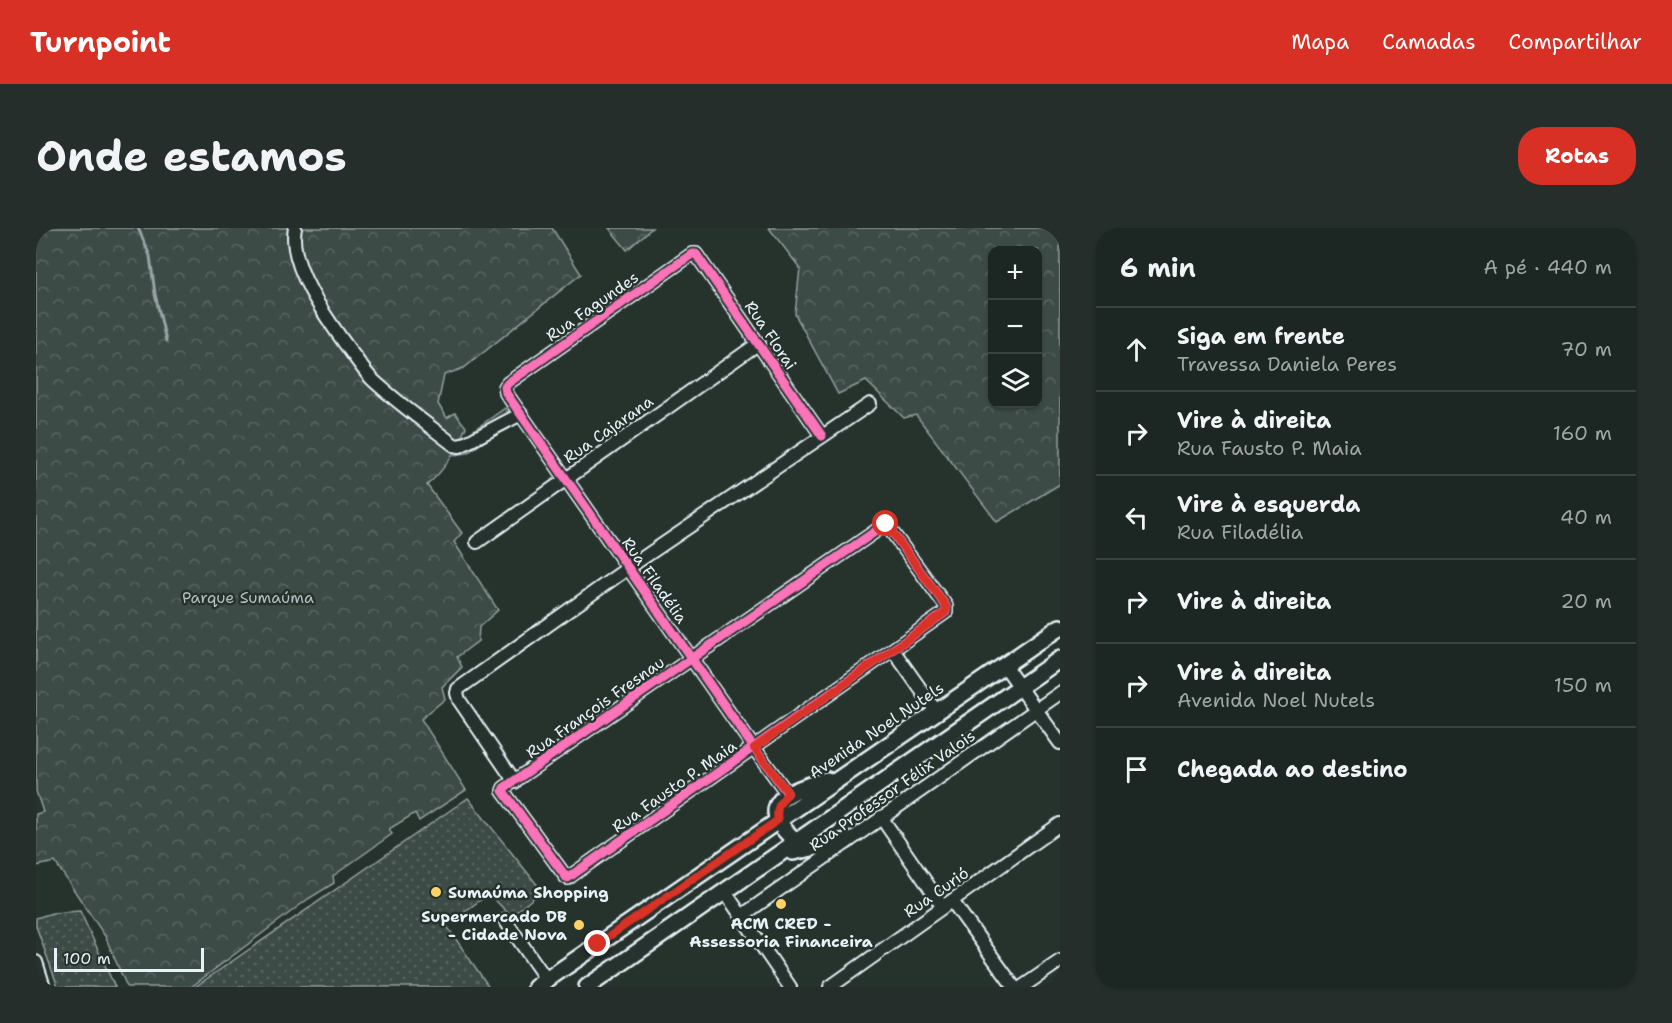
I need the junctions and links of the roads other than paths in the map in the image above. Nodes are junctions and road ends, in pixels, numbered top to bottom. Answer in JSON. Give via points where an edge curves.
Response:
{"nodes":[{"id":1,"x":295,"y":228,"type":"edge"},
{"id":2,"x":693,"y":254,"type":"joint"},
{"id":3,"x":759,"y":343,"type":"junction"},
{"id":4,"x":508,"y":383,"type":"joint"},
{"id":5,"x":870,"y":404,"type":"dead end"},
{"id":6,"x":521,"y":414,"type":"junction"},
{"id":7,"x":822,"y":436,"type":"junction"},
{"id":8,"x":566,"y":479,"type":"junction"},
{"id":9,"x":883,"y":525,"type":"joint"},
{"id":10,"x":477,"y":542,"type":"dead end"},
{"id":11,"x":628,"y":568,"type":"junction"},
{"id":12,"x":1060,"y":627,"type":"edge"},
{"id":13,"x":893,"y":650,"type":"junction"},
{"id":14,"x":692,"y":658,"type":"junction"},
{"id":15,"x":1060,"y":659,"type":"edge"},
{"id":16,"x":1004,"y":665,"type":"junction"},
{"id":17,"x":1020,"y":688,"type":"junction"},
{"id":18,"x":1060,"y":693,"type":"edge"},
{"id":19,"x":1036,"y":709,"type":"junction"},
{"id":20,"x":936,"y":711,"type":"junction"},
{"id":21,"x":1060,"y":743,"type":"edge"},
{"id":22,"x":754,"y":748,"type":"junction"},
{"id":23,"x":844,"y":774,"type":"junction"},
{"id":24,"x":515,"y":782,"type":"junction"},
{"id":25,"x":503,"y":791,"type":"joint"},
{"id":26,"x":788,"y":793,"type":"junction"},
{"id":27,"x":881,"y":817,"type":"junction"},
{"id":28,"x":778,"y":820,"type":"junction"},
{"id":29,"x":1060,"y":824,"type":"edge"},
{"id":30,"x":846,"y":841,"type":"junction"},
{"id":31,"x":800,"y":846,"type":"junction"},
{"id":32,"x":797,"y":876,"type":"junction"},
{"id":33,"x":725,"y":892,"type":"junction"},
{"id":34,"x":947,"y":904,"type":"junction"},
{"id":35,"x":743,"y":915,"type":"junction"},
{"id":36,"x":505,"y":920,"type":"dead end"},
{"id":37,"x":1060,"y":961,"type":"edge"},
{"id":38,"x":36,"y":962,"type":"edge"},
{"id":39,"x":541,"y":983,"type":"edge"},
{"id":40,"x":44,"y":987,"type":"edge"},
{"id":41,"x":587,"y":987,"type":"edge"},
{"id":42,"x":790,"y":987,"type":"edge"},
{"id":43,"x":830,"y":987,"type":"edge"},
{"id":44,"x":1014,"y":987,"type":"edge"},
{"id":45,"x":1022,"y":987,"type":"edge"}],
"edges":[{"from":1,"to":6,"type":"street","via":[[298,262],[324,314],[371,380],[454,445],[460,446]]},
{"from":2,"to":3,"type":"street","name":"Rua Florai"},
{"from":2,"to":4,"type":"street","name":"Rua Fagundes"},
{"from":3,"to":7,"type":"street","name":"Rua Florai"},
{"from":3,"to":8,"type":"street","name":"Rua Cajarana"},
{"from":4,"to":6,"type":"street","name":"Rua Filadélia","via":[[506,393]]},
{"from":5,"to":7,"type":"street"},
{"from":6,"to":8,"type":"street","name":"Rua Filadélia"},
{"from":7,"to":11,"type":"street"},
{"from":8,"to":10,"type":"street","name":"Rua Cajarana"},
{"from":8,"to":11,"type":"street","name":"Rua Filadélia"},
{"from":9,"to":13,"type":"street","name":"Rua Fausto P. Maia","via":[[946,606],[946,612]]},
{"from":9,"to":14,"type":"street","name":"Rua François Fresnau"},
{"from":11,"to":14,"type":"street","name":"Rua Filadélia"},
{"from":11,"to":24,"type":"street","via":[[458,689],[459,700]]},
{"from":12,"to":16,"type":"main road","name":"Avenida Noel Nutels"},
{"from":13,"to":20,"type":"street"},
{"from":13,"to":22,"type":"street","name":"Rua Fausto P. Maia"},
{"from":14,"to":22,"type":"street","name":"Rua Filadélia"},
{"from":14,"to":24,"type":"street","name":"Rua François Fresnau"},
{"from":15,"to":17,"type":"main road"},
{"from":16,"to":17,"type":"street"},
{"from":16,"to":20,"type":"main road","name":"Avenida Noel Nutels"},
{"from":17,"to":19,"type":"street"},
{"from":17,"to":31,"type":"main road"},
{"from":18,"to":19,"type":"street","name":"Rua Professor Félix Valois"},
{"from":19,"to":21,"type":"street"},
{"from":19,"to":27,"type":"street","name":"Rua Professor Félix Valois"},
{"from":20,"to":23,"type":"main road","name":"Avenida Noel Nutels"},
{"from":22,"to":25,"type":"street","name":"Rua Fausto P. Maia","via":[[568,878]]},
{"from":22,"to":26,"type":"street","name":"Rua Filadélia"},
{"from":23,"to":26,"type":"main road"},
{"from":23,"to":28,"type":"main road","name":"Avenida Noel Nutels"},
{"from":24,"to":25,"type":"street","name":"Rua François Fresnau"},
{"from":26,"to":28,"type":"main road","via":[[778,807]]},
{"from":27,"to":30,"type":"street","name":"Rua Professor Félix Valois"},
{"from":27,"to":34,"type":"street"},
{"from":28,"to":31,"type":"main road"},
{"from":28,"to":39,"type":"main road","name":"Avenida Noel Nutels"},
{"from":29,"to":34,"type":"street","name":"Rua Curió"},
{"from":30,"to":31,"type":"main road"},
{"from":30,"to":32,"type":"street","name":"Rua Professor Félix Valois"},
{"from":31,"to":32,"type":"street"},
{"from":31,"to":33,"type":"main road","via":[[778,855]]},
{"from":32,"to":35,"type":"street","name":"Rua Professor Félix Valois"},
{"from":33,"to":35,"type":"street"},
{"from":33,"to":41,"type":"main road"},
{"from":34,"to":43,"type":"street","name":"Rua Curió"},
{"from":34,"to":44,"type":"street"},
{"from":35,"to":42,"type":"street"},
{"from":36,"to":39,"type":"street"},
{"from":37,"to":45,"type":"street"},
{"from":38,"to":40,"type":"street"}]}
